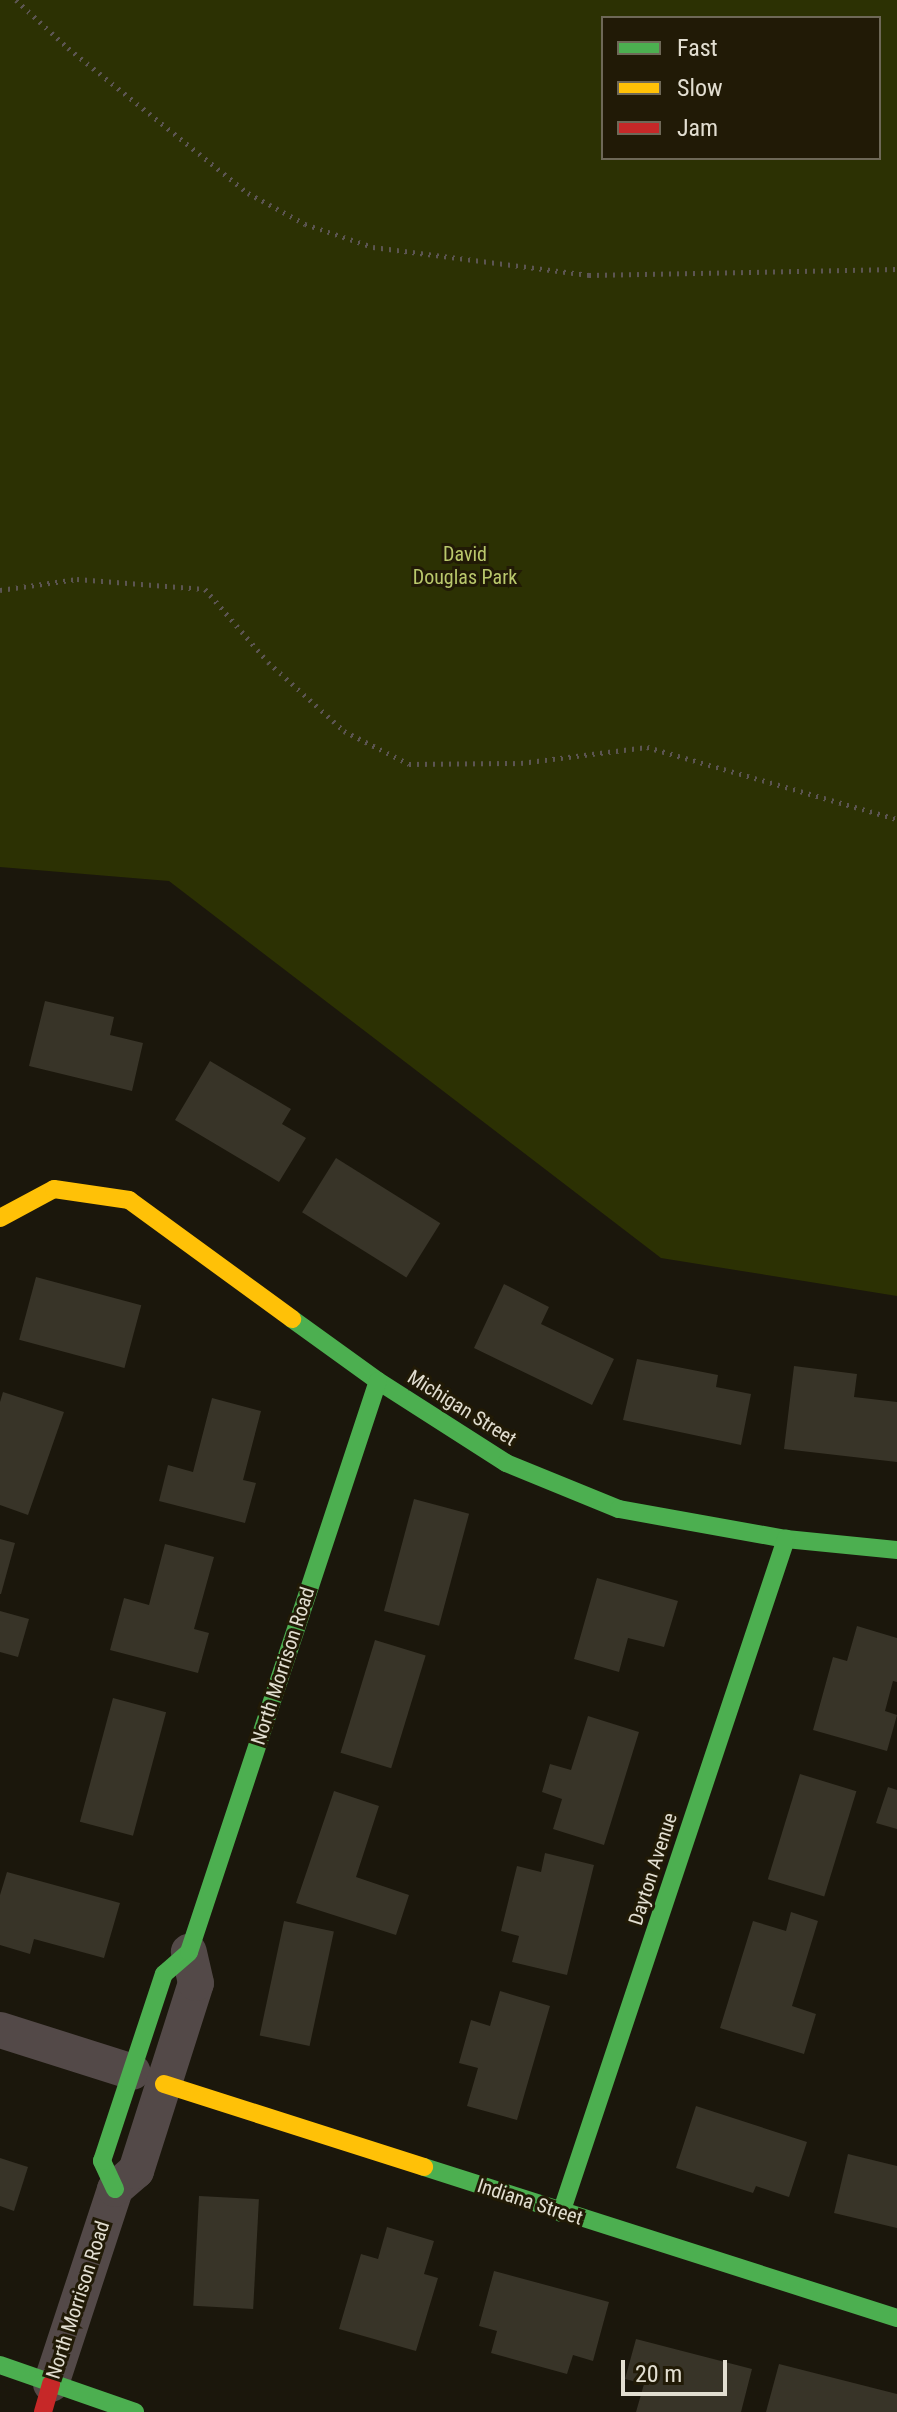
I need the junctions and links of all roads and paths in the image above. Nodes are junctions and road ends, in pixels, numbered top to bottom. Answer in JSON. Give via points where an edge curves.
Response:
{"nodes":[{"id":1,"x":16,"y":0,"type":"edge"},
{"id":2,"x":897,"y":269,"type":"edge"},
{"id":3,"x":0,"y":590,"type":"edge"},
{"id":4,"x":897,"y":819,"type":"edge"},
{"id":5,"x":0,"y":1218,"type":"edge"},
{"id":6,"x":378,"y":1381,"type":"junction"},
{"id":7,"x":786,"y":1539,"type":"junction"},
{"id":8,"x":897,"y":1550,"type":"edge"},
{"id":9,"x":189,"y":1952,"type":"joint"},
{"id":10,"x":0,"y":2030,"type":"edge"},
{"id":11,"x":148,"y":2078,"type":"junction"},
{"id":12,"x":561,"y":2213,"type":"junction"},
{"id":13,"x":897,"y":2318,"type":"edge"},
{"id":14,"x":0,"y":2365,"type":"edge"},
{"id":15,"x":47,"y":2398,"type":"edge"},
{"id":16,"x":135,"y":2412,"type":"edge"}],
"edges":[{"from":1,"to":2,"type":"path","via":[[248,193],[305,224],[373,247],[589,275]]},
{"from":3,"to":4,"type":"path","via":[[77,579],[205,589],[268,662],[344,731],[409,764],[521,763],[647,747]]},
{"from":5,"to":6,"type":"street","name":"Michigan Street","via":[[54,1189],[129,1200]]},
{"from":6,"to":7,"type":"street","name":"Michigan Street","via":[[506,1463],[619,1509]]},
{"from":6,"to":9,"type":"street","name":"North Morrison Road"},
{"from":7,"to":8,"type":"street","name":"Michigan Street"},
{"from":7,"to":12,"type":"street","name":"Dayton Avenue"},
{"from":9,"to":11,"type":"street","name":"North Morrison Road","via":[[196,1983]]},
{"from":10,"to":11,"type":"street","name":"Indiana Street"},
{"from":11,"to":12,"type":"street","name":"Indiana Street"},
{"from":11,"to":15,"type":"street","name":"North Morrison Road","via":[[136,2171],[115,2189]]},
{"from":12,"to":13,"type":"street","name":"Indiana Street"},
{"from":14,"to":15,"type":"street"},
{"from":15,"to":16,"type":"street"}]}
